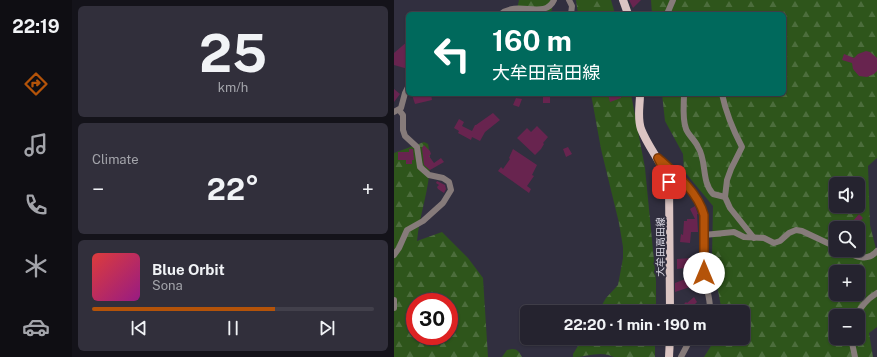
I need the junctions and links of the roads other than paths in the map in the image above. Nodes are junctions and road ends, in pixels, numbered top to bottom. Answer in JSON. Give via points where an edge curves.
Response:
{"nodes":[{"id":1,"x":554,"y":0,"type":"edge"},
{"id":2,"x":570,"y":0,"type":"edge"},
{"id":3,"x":623,"y":0,"type":"edge"},
{"id":4,"x":673,"y":0,"type":"edge"},
{"id":5,"x":503,"y":12,"type":"edge"},
{"id":6,"x":571,"y":12,"type":"edge"},
{"id":7,"x":627,"y":12,"type":"edge"},
{"id":8,"x":668,"y":12,"type":"edge"},
{"id":9,"x":406,"y":91,"type":"edge"},
{"id":10,"x":640,"y":96,"type":"edge"},
{"id":11,"x":684,"y":96,"type":"edge"},
{"id":12,"x":722,"y":96,"type":"edge"},
{"id":13,"x":397,"y":111,"type":"edge"},
{"id":14,"x":658,"y":158,"type":"junction"},
{"id":15,"x":725,"y":197,"type":"junction"},
{"id":16,"x":704,"y":235,"type":"junction"},
{"id":17,"x":754,"y":238,"type":"junction"},
{"id":18,"x":829,"y":243,"type":"edge"},
{"id":19,"x":877,"y":251,"type":"edge"},
{"id":20,"x":394,"y":255,"type":"edge"},
{"id":21,"x":861,"y":257,"type":"edge"},
{"id":22,"x":877,"y":293,"type":"edge"},
{"id":23,"x":394,"y":300,"type":"edge"},
{"id":24,"x":670,"y":305,"type":"edge"},
{"id":25,"x":710,"y":305,"type":"edge"},
{"id":26,"x":394,"y":308,"type":"edge"},
{"id":27,"x":860,"y":309,"type":"edge"},
{"id":28,"x":670,"y":345,"type":"edge"},
{"id":29,"x":687,"y":345,"type":"edge"},
{"id":30,"x":853,"y":345,"type":"edge"},
{"id":31,"x":669,"y":357,"type":"edge"},
{"id":32,"x":681,"y":357,"type":"edge"},
{"id":33,"x":856,"y":357,"type":"edge"}],
"edges":[{"from":1,"to":5,"type":"street","via":[[544,9],[515,7]]},
{"from":2,"to":6,"type":"street"},
{"from":3,"to":7,"type":"main road"},
{"from":4,"to":8,"type":"street"},
{"from":9,"to":13,"type":"street"},
{"from":10,"to":14,"type":"main road","name":"大牟田高田線","via":[[638,115],[641,128]]},
{"from":11,"to":15,"type":"street","via":[[686,128],[699,147],[706,181],[713,194]]},
{"from":12,"to":15,"type":"street","via":[[735,135],[742,147],[727,180]]},
{"from":13,"to":20,"type":"street","via":[[403,115],[403,130],[405,136],[416,147],[420,167],[430,175],[449,182],[451,190],[442,203],[423,221],[407,230]]},
{"from":14,"to":16,"type":"street","via":[[697,199],[704,215]]},
{"from":14,"to":24,"type":"main road","name":"大牟田高田線","via":[[669,182],[670,192]]},
{"from":15,"to":17,"type":"street","via":[[730,208]]},
{"from":16,"to":17,"type":"street","via":[[734,232]]},
{"from":16,"to":25,"type":"street","via":[[704,273]]},
{"from":17,"to":18,"type":"street","via":[[764,238],[774,243],[796,230]]},
{"from":19,"to":21,"type":"street","via":[[872,256]]},
{"from":22,"to":27,"type":"street","via":[[866,300]]},
{"from":23,"to":26,"type":"street"},
{"from":28,"to":31,"type":"main road"},
{"from":29,"to":32,"type":"street"},
{"from":30,"to":33,"type":"street"}]}
